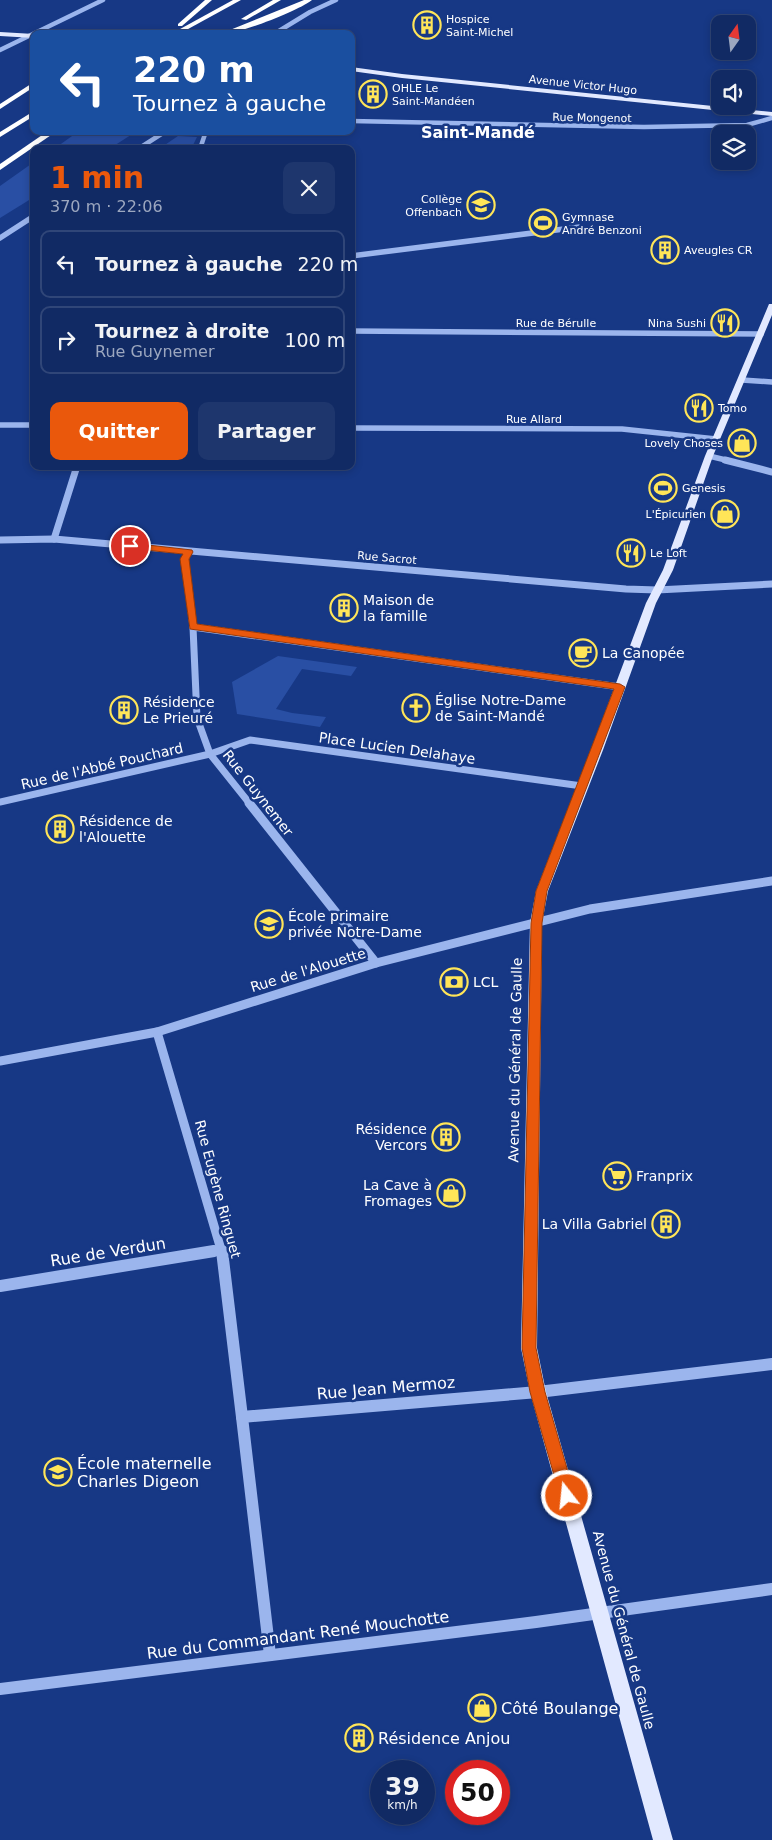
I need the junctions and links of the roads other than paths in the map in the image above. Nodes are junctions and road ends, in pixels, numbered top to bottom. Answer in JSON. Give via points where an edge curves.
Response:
{"nodes":[{"id":1,"x":102,"y":0,"type":"edge"},
{"id":2,"x":209,"y":0,"type":"edge"},
{"id":3,"x":238,"y":0,"type":"edge"},
{"id":4,"x":278,"y":0,"type":"edge"},
{"id":5,"x":309,"y":0,"type":"edge"},
{"id":6,"x":336,"y":0,"type":"edge"},
{"id":7,"x":45,"y":30,"type":"edge"},
{"id":8,"x":176,"y":30,"type":"edge"},
{"id":9,"x":181,"y":30,"type":"edge"},
{"id":10,"x":224,"y":30,"type":"edge"},
{"id":11,"x":234,"y":30,"type":"edge"},
{"id":12,"x":281,"y":30,"type":"edge"},
{"id":13,"x":0,"y":34,"type":"edge"},
{"id":14,"x":30,"y":37,"type":"edge"},
{"id":15,"x":30,"y":38,"type":"edge"},
{"id":16,"x":0,"y":50,"type":"edge"},
{"id":17,"x":355,"y":71,"type":"edge"},
{"id":18,"x":30,"y":87,"type":"edge"},
{"id":19,"x":0,"y":107,"type":"edge"},
{"id":20,"x":30,"y":116,"type":"edge"},
{"id":21,"x":772,"y":116,"type":"edge"},
{"id":22,"x":355,"y":121,"type":"edge"},
{"id":23,"x":0,"y":135,"type":"edge"},
{"id":24,"x":47,"y":135,"type":"edge"},
{"id":25,"x":160,"y":135,"type":"edge"},
{"id":26,"x":33,"y":145,"type":"edge"},
{"id":27,"x":144,"y":145,"type":"edge"},
{"id":28,"x":30,"y":147,"type":"edge"},
{"id":29,"x":0,"y":168,"type":"edge"},
{"id":30,"x":30,"y":219,"type":"edge"},
{"id":31,"x":580,"y":227,"type":"dead end"},
{"id":32,"x":0,"y":238,"type":"edge"},
{"id":33,"x":355,"y":255,"type":"edge"},
{"id":34,"x":772,"y":306,"type":"edge"},
{"id":35,"x":355,"y":332,"type":"edge"},
{"id":36,"x":762,"y":334,"type":"junction"},
{"id":37,"x":742,"y":380,"type":"junction"},
{"id":38,"x":772,"y":382,"type":"edge"},
{"id":39,"x":0,"y":425,"type":"edge"},
{"id":40,"x":30,"y":425,"type":"edge"},
{"id":41,"x":355,"y":428,"type":"edge"},
{"id":42,"x":716,"y":439,"type":"junction"},
{"id":43,"x":710,"y":456,"type":"junction"},
{"id":44,"x":76,"y":470,"type":"edge"},
{"id":45,"x":772,"y":472,"type":"edge"},
{"id":46,"x":54,"y":539,"type":"junction"},
{"id":47,"x":0,"y":540,"type":"edge"},
{"id":48,"x":189,"y":552,"type":"junction"},
{"id":49,"x":772,"y":584,"type":"edge"},
{"id":50,"x":657,"y":590,"type":"junction"},
{"id":51,"x":193,"y":627,"type":"junction"},
{"id":52,"x":620,"y":687,"type":"junction"},
{"id":53,"x":210,"y":754,"type":"junction"},
{"id":54,"x":582,"y":786,"type":"junction"},
{"id":55,"x":0,"y":802,"type":"edge"},
{"id":56,"x":772,"y":881,"type":"edge"},
{"id":57,"x":536,"y":923,"type":"junction"},
{"id":58,"x":376,"y":964,"type":"junction"},
{"id":59,"x":157,"y":1032,"type":"junction"},
{"id":60,"x":0,"y":1061,"type":"edge"},
{"id":61,"x":222,"y":1250,"type":"junction"},
{"id":62,"x":0,"y":1286,"type":"edge"},
{"id":63,"x":772,"y":1364,"type":"edge"},
{"id":64,"x":538,"y":1392,"type":"junction"},
{"id":65,"x":242,"y":1417,"type":"junction"},
{"id":66,"x":772,"y":1589,"type":"edge"},
{"id":67,"x":600,"y":1613,"type":"junction"},
{"id":68,"x":270,"y":1655,"type":"junction"},
{"id":69,"x":0,"y":1689,"type":"edge"},
{"id":70,"x":663,"y":1840,"type":"edge"}],
"edges":[{"from":1,"to":7,"type":"street"},
{"from":2,"to":8,"type":"highway","via":[[190,14]]},
{"from":3,"to":9,"type":"highway"},
{"from":4,"to":10,"type":"highway"},
{"from":5,"to":11,"type":"highway"},
{"from":6,"to":12,"type":"street"},
{"from":13,"to":14,"type":"main road"},
{"from":15,"to":16,"type":"street"},
{"from":17,"to":21,"type":"main road","name":"Avenue Victor Hugo"},
{"from":18,"to":19,"type":"highway"},
{"from":20,"to":23,"type":"highway"},
{"from":21,"to":22,"type":"street","name":"Rue Mongenot","via":[[747,125],[654,127]]},
{"from":24,"to":26,"type":"highway"},
{"from":25,"to":27,"type":"street"},
{"from":28,"to":29,"type":"highway"},
{"from":30,"to":32,"type":"street"},
{"from":31,"to":33,"type":"street"},
{"from":34,"to":36,"type":"main road","name":"Avenue du Général de Gaulle"},
{"from":35,"to":36,"type":"street","name":"Rue de Bérulle"},
{"from":36,"to":37,"type":"main road","name":"Avenue du Général de Gaulle"},
{"from":37,"to":38,"type":"street"},
{"from":37,"to":42,"type":"main road","name":"Avenue du Général de Gaulle"},
{"from":39,"to":40,"type":"street"},
{"from":41,"to":42,"type":"street","name":"Rue Allard","via":[[622,429]]},
{"from":42,"to":43,"type":"main road","name":"Avenue du Général de Gaulle"},
{"from":43,"to":45,"type":"street"},
{"from":43,"to":50,"type":"main road","name":"Avenue du Général de Gaulle","via":[[668,570]]},
{"from":44,"to":46,"type":"street"},
{"from":46,"to":47,"type":"street","name":"Rue Sacrot"},
{"from":46,"to":48,"type":"street","name":"Rue Sacrot"},
{"from":48,"to":50,"type":"street","name":"Rue Sacrot"},
{"from":48,"to":51,"type":"street","name":"Rue Guynemer","via":[[185,559]]},
{"from":49,"to":50,"type":"street","name":"Rue Sacrot"},
{"from":50,"to":52,"type":"main road","name":"Avenue du Général de Gaulle"},
{"from":51,"to":52,"type":"street"},
{"from":51,"to":53,"type":"street","name":"Rue Guynemer","via":[[197,718]]},
{"from":52,"to":54,"type":"main road","name":"Avenue du Général de Gaulle"},
{"from":53,"to":54,"type":"street","name":"Place Lucien Delahaye","via":[[250,740]]},
{"from":53,"to":55,"type":"street","name":"Rue de l'Abbé Pouchard"},
{"from":53,"to":58,"type":"street","name":"Rue Guynemer"},
{"from":54,"to":57,"type":"main road","name":"Avenue du Général de Gaulle","via":[[542,891]]},
{"from":56,"to":57,"type":"street","name":"Rue de l'Alouette","via":[[590,909]]},
{"from":57,"to":58,"type":"street","name":"Rue de l'Alouette"},
{"from":57,"to":64,"type":"main road","name":"Avenue du Général de Gaulle","via":[[529,1348]]},
{"from":58,"to":59,"type":"street","name":"Rue de l'Alouette"},
{"from":59,"to":60,"type":"street","name":"Rue de l'Alouette"},
{"from":59,"to":61,"type":"street","name":"Rue Eugène Ringuet"},
{"from":61,"to":62,"type":"street","name":"Rue de Verdun"},
{"from":61,"to":65,"type":"street","name":"Rue Eugène Ringuet"},
{"from":63,"to":64,"type":"street","name":"Rue Jean Mermoz"},
{"from":64,"to":65,"type":"street","name":"Rue Jean Mermoz"},
{"from":64,"to":67,"type":"main road","name":"Avenue du Général de Gaulle"},
{"from":65,"to":68,"type":"street"},
{"from":66,"to":67,"type":"street","name":"Rue du Commandant René Mouchotte"},
{"from":67,"to":68,"type":"street","name":"Rue du Commandant René Mouchotte"},
{"from":67,"to":70,"type":"main road","name":"Avenue du Général de Gaulle"},
{"from":68,"to":69,"type":"street","name":"Rue du Commandant René Mouchotte"}]}
